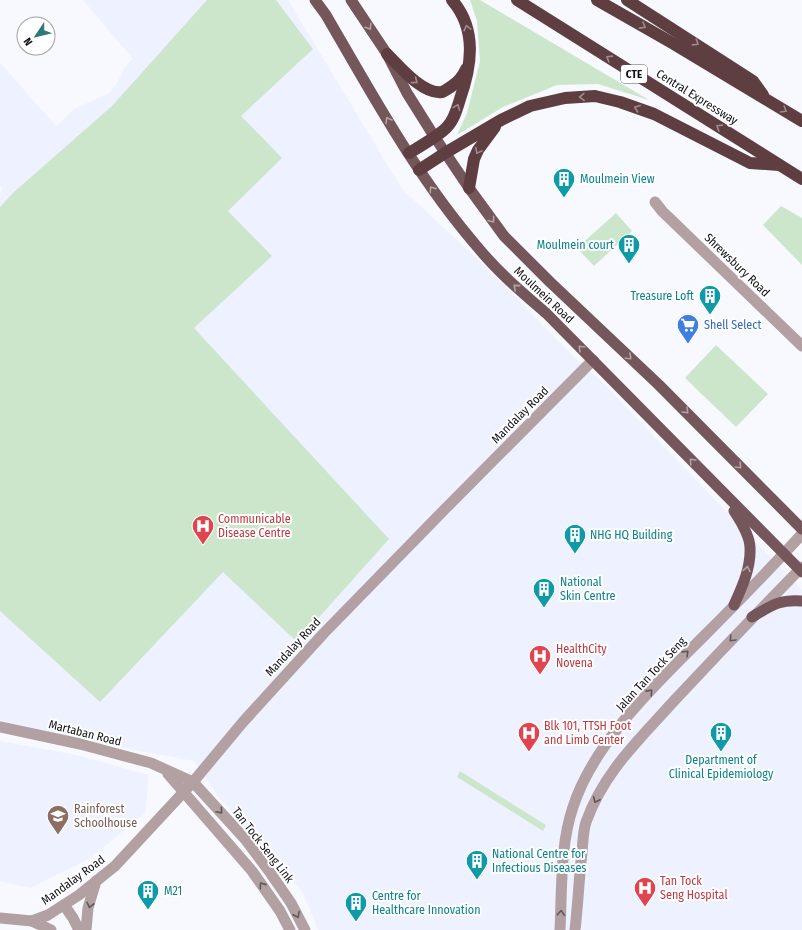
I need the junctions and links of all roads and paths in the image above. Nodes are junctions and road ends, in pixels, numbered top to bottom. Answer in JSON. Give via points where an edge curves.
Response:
{"nodes":[{"id":1,"x":315,"y":0,"type":"edge"},
{"id":2,"x":351,"y":0,"type":"edge"},
{"id":3,"x":452,"y":0,"type":"edge"},
{"id":4,"x":517,"y":0,"type":"edge"},
{"id":5,"x":597,"y":0,"type":"edge"},
{"id":6,"x":627,"y":0,"type":"edge"},
{"id":7,"x":387,"y":54,"type":"junction"},
{"id":8,"x":470,"y":61,"type":"junction"},
{"id":9,"x":766,"y":99,"type":"junction"},
{"id":10,"x":501,"y":120,"type":"junction"},
{"id":11,"x":802,"y":121,"type":"edge"},
{"id":12,"x":434,"y":136,"type":"junction"},
{"id":13,"x":445,"y":153,"type":"junction"},
{"id":14,"x":409,"y":154,"type":"junction"},
{"id":15,"x":779,"y":165,"type":"junction"},
{"id":16,"x":419,"y":170,"type":"junction"},
{"id":17,"x":802,"y":179,"type":"edge"},
{"id":18,"x":469,"y":188,"type":"junction"},
{"id":19,"x":655,"y":202,"type":"dead end"},
{"id":20,"x":802,"y":346,"type":"edge"},
{"id":21,"x":593,"y":360,"type":"junction"},
{"id":22,"x":719,"y":488,"type":"junction"},
{"id":23,"x":802,"y":529,"type":"edge"},
{"id":24,"x":802,"y":534,"type":"edge"},
{"id":25,"x":783,"y":554,"type":"junction"},
{"id":26,"x":801,"y":570,"type":"edge"},
{"id":27,"x":802,"y":601,"type":"edge"},
{"id":28,"x":734,"y":605,"type":"junction"},
{"id":29,"x":752,"y":618,"type":"junction"},
{"id":30,"x":0,"y":727,"type":"edge"},
{"id":31,"x":162,"y":767,"type":"junction"},
{"id":32,"x":193,"y":782,"type":"junction"},
{"id":33,"x":185,"y":791,"type":"junction"},
{"id":34,"x":96,"y":881,"type":"junction"},
{"id":35,"x":64,"y":905,"type":"junction"},
{"id":36,"x":0,"y":918,"type":"edge"},
{"id":37,"x":32,"y":921,"type":"junction"},
{"id":38,"x":51,"y":930,"type":"edge"},
{"id":39,"x":79,"y":930,"type":"edge"},
{"id":40,"x":86,"y":930,"type":"edge"},
{"id":41,"x":290,"y":930,"type":"edge"},
{"id":42,"x":305,"y":930,"type":"edge"},
{"id":43,"x":560,"y":930,"type":"edge"},
{"id":44,"x":575,"y":930,"type":"edge"}],
"edges":[{"from":14,"to":1,"type":"main road","name":"Moulmein Road","one_way":true},
{"from":2,"to":7,"type":"main road","name":"Moulmein Road","one_way":true},
{"from":8,"to":3,"type":"highway","one_way":true,"via":[[470,41],[466,23]]},
{"from":15,"to":4,"type":"highway","name":"Central Expressway","number":"CTE","one_way":true},
{"from":5,"to":9,"type":"highway","one_way":true},
{"from":6,"to":9,"type":"highway","one_way":true,"via":[[753,81]]},
{"from":7,"to":8,"type":"highway","one_way":true,"via":[[415,82],[433,91],[442,92],[462,77]]},
{"from":7,"to":12,"type":"main road","name":"Moulmein Road","via":[[407,93]]},
{"from":12,"to":8,"type":"highway","one_way":true,"via":[[447,128],[452,119],[463,91]]},
{"from":9,"to":11,"type":"highway","one_way":true},
{"from":10,"to":13,"type":"highway"},
{"from":15,"to":10,"type":"highway","one_way":true,"via":[[750,163],[654,114],[595,96],[564,98],[530,106]]},
{"from":10,"to":18,"type":"highway","one_way":true,"via":[[478,150]]},
{"from":12,"to":13,"type":"main road","name":"Moulmein Road"},
{"from":12,"to":14,"type":"highway"},
{"from":13,"to":16,"type":"highway"},
{"from":13,"to":18,"type":"main road","name":"Moulmein Road"},
{"from":14,"to":16,"type":"main road","name":"Moulmein Road"},
{"from":15,"to":17,"type":"highway","name":"Central Expressway","number":"CTE"},
{"from":21,"to":16,"type":"main road","name":"Moulmein Road","one_way":true,"via":[[546,313],[504,277],[481,252]]},
{"from":18,"to":23,"type":"main road","name":"Moulmein Road","one_way":true,"via":[[504,236],[659,385]]},
{"from":19,"to":20,"type":"street","name":"Shrewsbury Road"},
{"from":22,"to":21,"type":"main road","name":"Moulmein Road","one_way":true},
{"from":21,"to":32,"type":"street","name":"Mandalay Road","via":[[324,633],[243,722]]},
{"from":22,"to":25,"type":"main road","name":"Moulmein Road"},
{"from":28,"to":22,"type":"main road","one_way":true,"via":[[744,583],[750,547],[742,524]]},
{"from":24,"to":25,"type":"street","name":"Jalan Tan Tock Seng"},
{"from":25,"to":26,"type":"main road","name":"Moulmein Road"},
{"from":25,"to":28,"type":"street","name":"Jalan Tan Tock Seng"},
{"from":26,"to":29,"type":"street"},
{"from":27,"to":29,"type":"main road","via":[[776,603]]},
{"from":43,"to":28,"type":"street","name":"Jalan Tan Tock Seng","one_way":true,"via":[[564,844],[580,788],[603,749],[630,715],[670,669]]},
{"from":29,"to":44,"type":"street","one_way":true,"via":[[628,750],[596,797],[584,834]]},
{"from":30,"to":31,"type":"street","name":"Martaban Road","via":[[80,744]]},
{"from":31,"to":32,"type":"street","name":"Martaban Road"},
{"from":31,"to":33,"type":"street"},
{"from":32,"to":33,"type":"street","name":"Mandalay Road"},
{"from":32,"to":42,"type":"street","name":"Tan Tock Seng Link","one_way":true,"via":[[245,839],[269,871]]},
{"from":33,"to":34,"type":"street","name":"Mandalay Road","via":[[115,866]]},
{"from":41,"to":33,"type":"street","name":"Tan Tock Seng Link","one_way":true,"via":[[252,871]]},
{"from":34,"to":35,"type":"street","name":"Mandalay Road"},
{"from":34,"to":40,"type":"street","one_way":true,"via":[[88,908]]},
{"from":35,"to":37,"type":"street","name":"Mandalay Road"},
{"from":35,"to":39,"type":"street"},
{"from":36,"to":37,"type":"street","name":"Mandalay Road"},
{"from":37,"to":38,"type":"street"}]}
